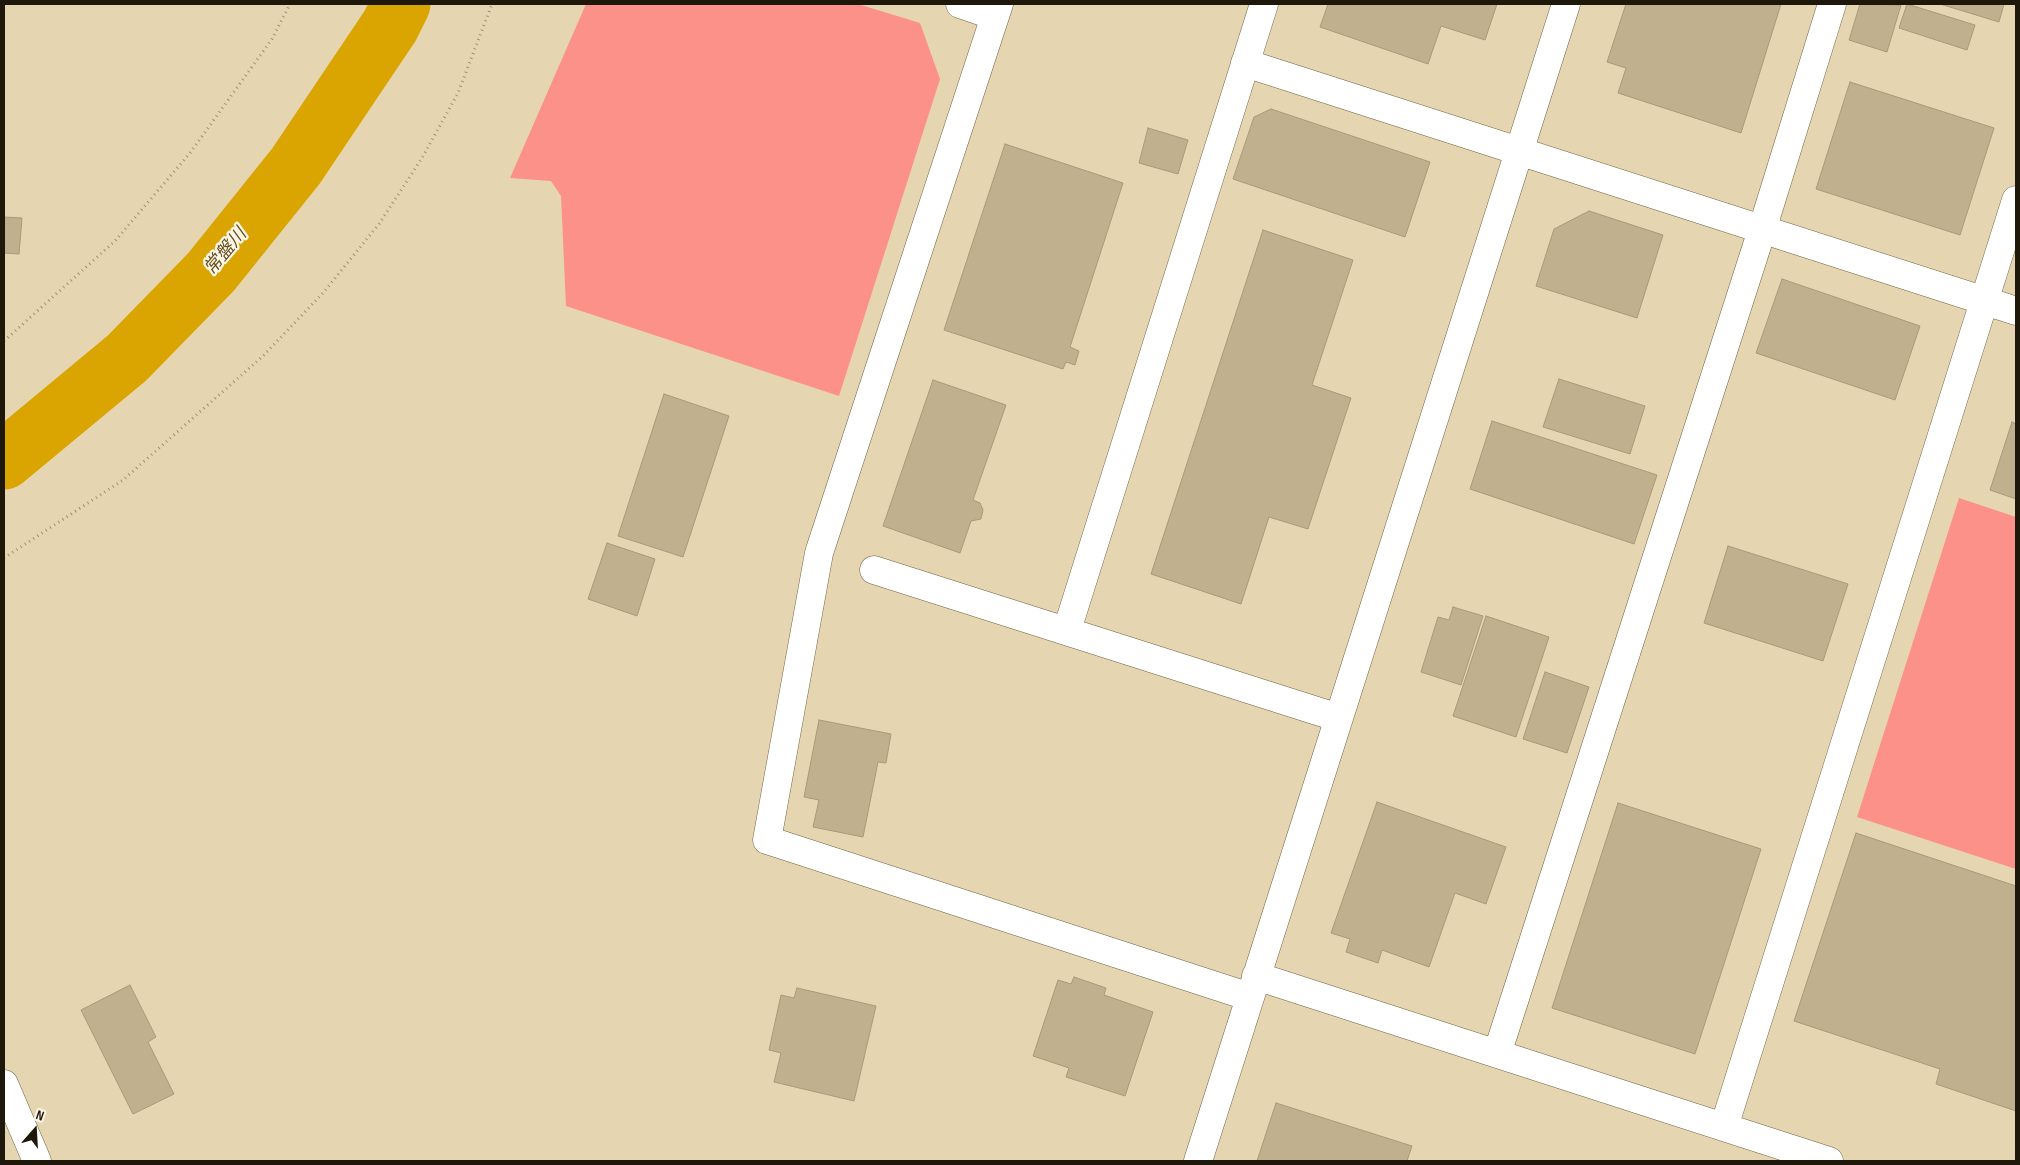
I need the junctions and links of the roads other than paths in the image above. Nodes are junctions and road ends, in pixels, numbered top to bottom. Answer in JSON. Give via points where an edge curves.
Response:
{"nodes":[{"id":1,"x":960,"y":4,"type":"edge"},
{"id":2,"x":1264,"y":4,"type":"edge"},
{"id":3,"x":1566,"y":4,"type":"edge"},
{"id":4,"x":1832,"y":4,"type":"edge"},
{"id":5,"x":997,"y":10,"type":"edge"},
{"id":6,"x":1245,"y":63,"type":"junction"},
{"id":7,"x":1519,"y":151,"type":"junction"},
{"id":8,"x":2016,"y":200,"type":"edge"},
{"id":9,"x":1762,"y":230,"type":"junction"},
{"id":10,"x":1985,"y":301,"type":"junction"},
{"id":11,"x":2016,"y":311,"type":"edge"},
{"id":12,"x":874,"y":570,"type":"dead end"},
{"id":13,"x":1066,"y":630,"type":"junction"},
{"id":14,"x":1339,"y":718,"type":"junction"},
{"id":15,"x":1253,"y":986,"type":"junction"},
{"id":16,"x":1497,"y":1054,"type":"junction"},
{"id":17,"x":4,"y":1084,"type":"edge"},
{"id":18,"x":1724,"y":1127,"type":"junction"},
{"id":19,"x":37,"y":1161,"type":"edge"},
{"id":20,"x":1198,"y":1161,"type":"edge"},
{"id":21,"x":1829,"y":1161,"type":"edge"}],
"edges":[{"from":1,"to":5,"type":"street"},
{"from":2,"to":6,"type":"street"},
{"from":3,"to":7,"type":"street"},
{"from":4,"to":9,"type":"street"},
{"from":5,"to":15,"type":"street","via":[[819,553],[767,840]]},
{"from":6,"to":7,"type":"street"},
{"from":6,"to":13,"type":"street"},
{"from":7,"to":9,"type":"street"},
{"from":7,"to":14,"type":"street"},
{"from":8,"to":10,"type":"street"},
{"from":9,"to":10,"type":"street"},
{"from":9,"to":16,"type":"street"},
{"from":10,"to":11,"type":"street"},
{"from":10,"to":18,"type":"street"},
{"from":12,"to":13,"type":"street"},
{"from":13,"to":14,"type":"street"},
{"from":14,"to":15,"type":"street"},
{"from":15,"to":16,"type":"street"},
{"from":15,"to":20,"type":"street"},
{"from":16,"to":18,"type":"street"},
{"from":17,"to":19,"type":"street"},
{"from":18,"to":21,"type":"street"}]}
